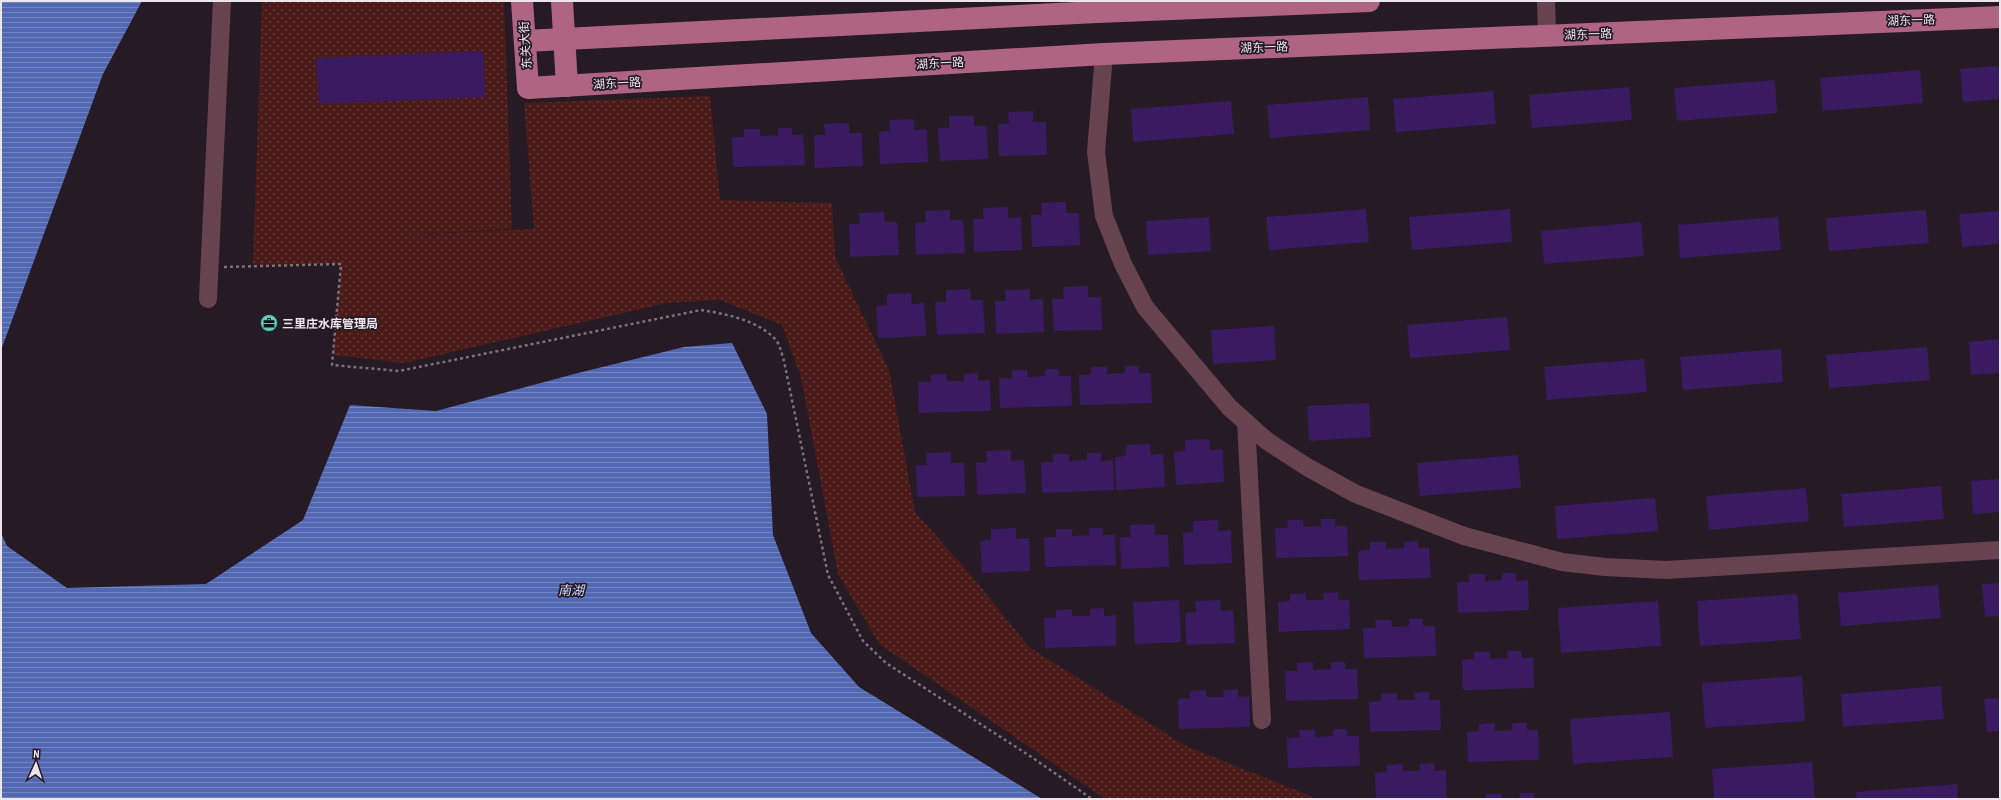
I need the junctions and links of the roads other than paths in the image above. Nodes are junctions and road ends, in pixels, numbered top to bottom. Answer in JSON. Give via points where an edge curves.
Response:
{"nodes":[{"id":1,"x":222,"y":1,"type":"edge"},
{"id":2,"x":522,"y":1,"type":"edge"},
{"id":3,"x":562,"y":1,"type":"edge"},
{"id":4,"x":1369,"y":1,"type":"edge"},
{"id":5,"x":1546,"y":1,"type":"edge"},
{"id":6,"x":2000,"y":17,"type":"edge"},
{"id":7,"x":1547,"y":36,"type":"junction"},
{"id":8,"x":565,"y":38,"type":"junction"},
{"id":9,"x":525,"y":41,"type":"junction"},
{"id":10,"x":1104,"y":54,"type":"junction"},
{"id":11,"x":567,"y":86,"type":"junction"},
{"id":12,"x":528,"y":88,"type":"joint"},
{"id":13,"x":208,"y":298,"type":"dead end"},
{"id":14,"x":1246,"y":422,"type":"junction"},
{"id":15,"x":2000,"y":550,"type":"edge"},
{"id":16,"x":1262,"y":720,"type":"dead end"}],
"edges":[{"from":1,"to":13,"type":"street"},
{"from":2,"to":9,"type":"main road","name":"东关大街"},
{"from":3,"to":8,"type":"main road"},
{"from":4,"to":8,"type":"main road","via":[[1081,12]]},
{"from":5,"to":7,"type":"street"},
{"from":6,"to":7,"type":"main road","name":"湖东一路"},
{"from":7,"to":10,"type":"main road","name":"湖东一路"},
{"from":8,"to":9,"type":"main road"},
{"from":8,"to":11,"type":"main road"},
{"from":9,"to":12,"type":"main road","name":"东关大街"},
{"from":10,"to":11,"type":"main road","name":"湖东一路"},
{"from":10,"to":14,"type":"street","via":[[1096,152],[1104,216],[1120,257],[1145,307],[1229,407]]},
{"from":11,"to":12,"type":"main road","name":"湖东一路"},
{"from":14,"to":15,"type":"street","via":[[1267,441],[1356,494],[1464,536],[1562,562],[1666,570]]},
{"from":14,"to":16,"type":"street"}]}
